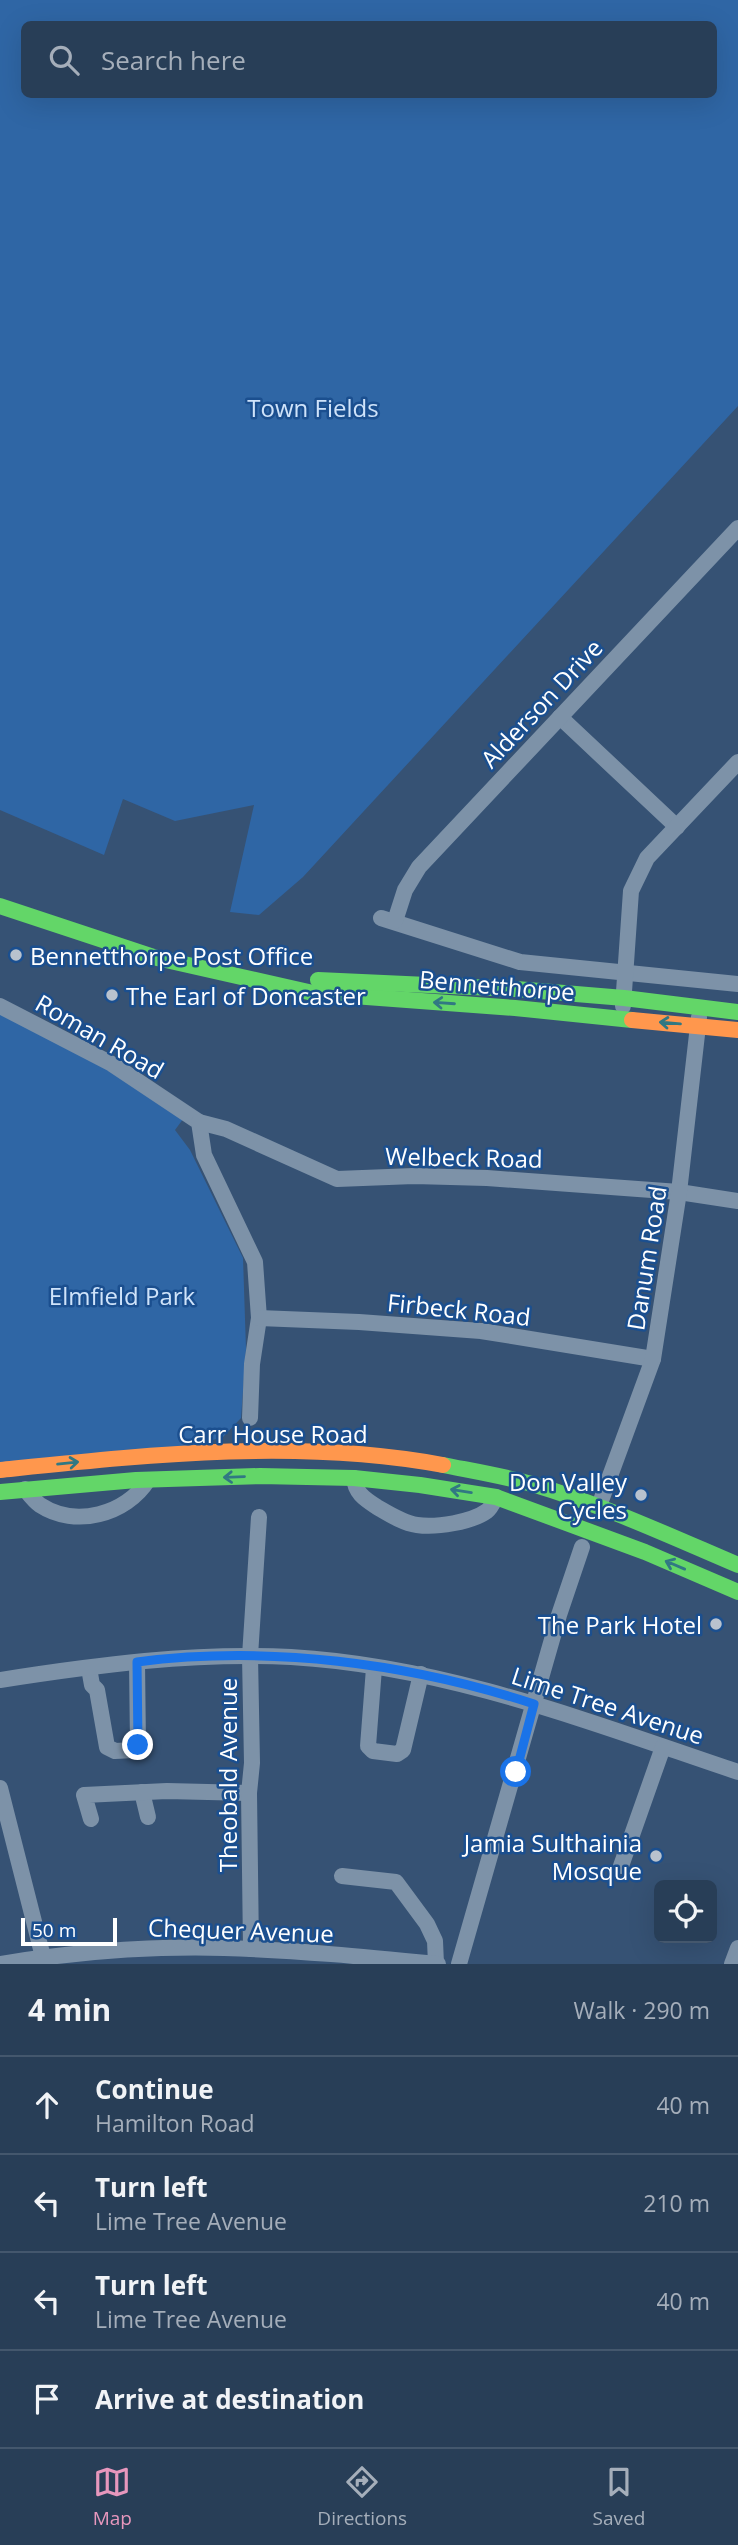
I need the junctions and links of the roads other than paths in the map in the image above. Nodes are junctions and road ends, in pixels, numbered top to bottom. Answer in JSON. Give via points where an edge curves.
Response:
{"nodes":[{"id":1,"x":738,"y":528,"type":"edge"},
{"id":2,"x":560,"y":717,"type":"junction"},
{"id":3,"x":738,"y":762,"type":"edge"},
{"id":4,"x":677,"y":827,"type":"junction"},
{"id":5,"x":0,"y":906,"type":"edge"},
{"id":6,"x":388,"y":920,"type":"joint"},
{"id":7,"x":520,"y":962,"type":"junction"},
{"id":8,"x":627,"y":972,"type":"junction"},
{"id":9,"x":253,"y":978,"type":"junction"},
{"id":10,"x":738,"y":984,"type":"edge"},
{"id":11,"x":516,"y":989,"type":"junction"},
{"id":12,"x":624,"y":998,"type":"junction"},
{"id":13,"x":0,"y":1006,"type":"edge"},
{"id":14,"x":701,"y":1008,"type":"junction"},
{"id":15,"x":738,"y":1012,"type":"edge"},
{"id":16,"x":622,"y":1019,"type":"junction"},
{"id":17,"x":698,"y":1025,"type":"junction"},
{"id":18,"x":738,"y":1030,"type":"edge"},
{"id":19,"x":199,"y":1122,"type":"junction"},
{"id":20,"x":679,"y":1192,"type":"junction"},
{"id":21,"x":738,"y":1201,"type":"edge"},
{"id":22,"x":259,"y":1318,"type":"junction"},
{"id":23,"x":653,"y":1359,"type":"junction"},
{"id":24,"x":250,"y":1418,"type":"dead end"},
{"id":25,"x":0,"y":1470,"type":"edge"},
{"id":26,"x":355,"y":1478,"type":"junction"},
{"id":27,"x":148,"y":1480,"type":"junction"},
{"id":28,"x":24,"y":1489,"type":"junction"},
{"id":29,"x":0,"y":1492,"type":"edge"},
{"id":30,"x":496,"y":1497,"type":"junction"},
{"id":31,"x":599,"y":1506,"type":"junction"},
{"id":32,"x":259,"y":1517,"type":"dead end"},
{"id":33,"x":582,"y":1547,"type":"dead end"},
{"id":34,"x":738,"y":1565,"type":"edge"},
{"id":35,"x":738,"y":1592,"type":"edge"},
{"id":36,"x":250,"y":1656,"type":"junction"},
{"id":37,"x":137,"y":1662,"type":"junction"},
{"id":38,"x":89,"y":1668,"type":"junction"},
{"id":39,"x":374,"y":1668,"type":"junction"},
{"id":40,"x":421,"y":1674,"type":"junction"},
{"id":41,"x":0,"y":1680,"type":"edge"},
{"id":42,"x":534,"y":1704,"type":"junction"},
{"id":43,"x":663,"y":1747,"type":"junction"},
{"id":44,"x":738,"y":1772,"type":"edge"},
{"id":45,"x":0,"y":1788,"type":"edge"},
{"id":46,"x":142,"y":1792,"type":"junction"},
{"id":47,"x":249,"y":1793,"type":"junction"},
{"id":48,"x":148,"y":1817,"type":"dead end"},
{"id":49,"x":90,"y":1819,"type":"dead end"},
{"id":50,"x":621,"y":1866,"type":"dead end"},
{"id":51,"x":342,"y":1876,"type":"dead end"},
{"id":52,"x":738,"y":1948,"type":"edge"},
{"id":53,"x":251,"y":1949,"type":"junction"},
{"id":54,"x":43,"y":1957,"type":"junction"},
{"id":55,"x":0,"y":1964,"type":"edge"},
{"id":56,"x":437,"y":1964,"type":"edge"},
{"id":57,"x":459,"y":1964,"type":"edge"},
{"id":58,"x":732,"y":1964,"type":"edge"}],
"edges":[{"from":1,"to":2,"type":"street","name":"Alderson Drive"},
{"from":2,"to":4,"type":"street"},
{"from":2,"to":6,"type":"street","name":"Alderson Drive","via":[[419,867]]},
{"from":3,"to":4,"type":"street"},
{"from":4,"to":8,"type":"street","via":[[647,858],[631,891]]},
{"from":5,"to":9,"type":"main road","name":"Bennetthorpe","via":[[157,958]]},
{"from":6,"to":7,"type":"street","name":"Bennetthorpe"},
{"from":7,"to":8,"type":"street","name":"Bennetthorpe"},
{"from":7,"to":11,"type":"street","name":"Bennetthorpe"},
{"from":8,"to":10,"type":"street","name":"Bennetthorpe"},
{"from":8,"to":12,"type":"street"},
{"from":9,"to":11,"type":"main road","name":"Bennetthorpe"},
{"from":16,"to":9,"type":"main road","name":"Bennetthorpe","one_way":true,"via":[[313,993]]},
{"from":11,"to":12,"type":"main road","name":"Bennetthorpe"},
{"from":12,"to":14,"type":"main road","name":"Bennetthorpe"},
{"from":12,"to":16,"type":"street"},
{"from":13,"to":19,"type":"street","name":"Roman Road","via":[[112,1064]]},
{"from":14,"to":15,"type":"main road","name":"Bennetthorpe"},
{"from":14,"to":17,"type":"street","name":"Danum Road"},
{"from":17,"to":16,"type":"main road","name":"Bennetthorpe","one_way":true},
{"from":17,"to":18,"type":"main road","name":"Bennetthorpe"},
{"from":17,"to":20,"type":"street","name":"Danum Road"},
{"from":19,"to":20,"type":"street","name":"Welbeck Road","via":[[226,1129],[337,1179],[487,1178]]},
{"from":19,"to":22,"type":"street","via":[[204,1156],[255,1262]]},
{"from":20,"to":21,"type":"street","name":"Welbeck Road"},
{"from":20,"to":23,"type":"street","name":"Danum Road"},
{"from":22,"to":23,"type":"street","name":"Firbeck Road","via":[[481,1331]]},
{"from":22,"to":24,"type":"street"},
{"from":23,"to":31,"type":"street","name":"Danum Road"},
{"from":25,"to":31,"type":"main road","name":"Carr House Road","one_way":true,"via":[[185,1454],[312,1451],[502,1476]]},
{"from":26,"to":27,"type":"main road","name":"Carr House Road","one_way":true},
{"from":30,"to":26,"type":"main road","name":"Carr House Road","one_way":true},
{"from":26,"to":30,"type":"street","name":"Carr House Road","via":[[362,1497],[389,1515],[416,1525],[460,1521],[488,1510]]},
{"from":27,"to":28,"type":"main road","name":"Carr House Road"},
{"from":27,"to":28,"type":"street","via":[[128,1503],[97,1516],[66,1517],[39,1504]]},
{"from":28,"to":29,"type":"main road","name":"Carr House Road"},
{"from":35,"to":30,"type":"main road","name":"Carr House Road","one_way":true},
{"from":31,"to":34,"type":"main road","name":"Carr House Road"},
{"from":32,"to":36,"type":"street","name":"Theobald Avenue"},
{"from":33,"to":42,"type":"street"},
{"from":36,"to":37,"type":"street","name":"Lime Tree Avenue"},
{"from":36,"to":39,"type":"street","name":"Lime Tree Avenue"},
{"from":36,"to":47,"type":"street","name":"Theobald Avenue"},
{"from":37,"to":38,"type":"street","name":"Lime Tree Avenue"},
{"from":37,"to":38,"type":"street","via":[[138,1745],[134,1750],[107,1747]]},
{"from":38,"to":41,"type":"street","name":"Lime Tree Avenue"},
{"from":39,"to":40,"type":"street","name":"Lime Tree Avenue"},
{"from":39,"to":40,"type":"street","via":[[368,1746],[373,1751],[397,1754],[403,1750]]},
{"from":40,"to":42,"type":"street","name":"Lime Tree Avenue"},
{"from":42,"to":43,"type":"street","name":"Lime Tree Avenue"},
{"from":42,"to":57,"type":"street"},
{"from":43,"to":44,"type":"street","name":"Lime Tree Avenue"},
{"from":43,"to":50,"type":"street"},
{"from":45,"to":54,"type":"street"},
{"from":46,"to":47,"type":"street"},
{"from":46,"to":48,"type":"street"},
{"from":46,"to":49,"type":"street","via":[[84,1795]]},
{"from":47,"to":53,"type":"street","name":"Theobald Avenue"},
{"from":51,"to":56,"type":"street","via":[[396,1882],[427,1924],[435,1941]]},
{"from":52,"to":58,"type":"street"},
{"from":53,"to":54,"type":"street","name":"Chequer Avenue","via":[[140,1949]]},
{"from":53,"to":56,"type":"street","name":"Chequer Avenue"},
{"from":54,"to":55,"type":"street","name":"Chequer Avenue"}]}
